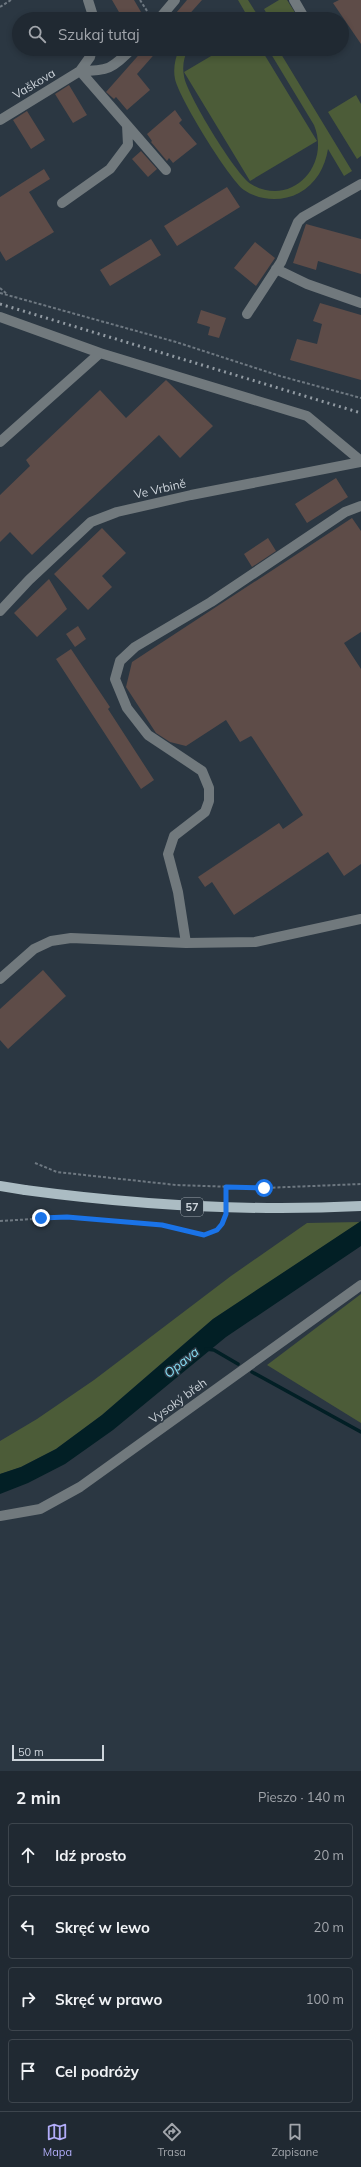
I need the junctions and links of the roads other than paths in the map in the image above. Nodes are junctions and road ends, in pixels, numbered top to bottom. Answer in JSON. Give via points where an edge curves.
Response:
{"nodes":[{"id":1,"x":88,"y":0,"type":"edge"},
{"id":2,"x":175,"y":0,"type":"edge"},
{"id":3,"x":294,"y":0,"type":"edge"},
{"id":4,"x":92,"y":12,"type":"edge"},
{"id":5,"x":166,"y":12,"type":"edge"},
{"id":6,"x":301,"y":12,"type":"edge"},
{"id":7,"x":90,"y":56,"type":"edge"},
{"id":8,"x":124,"y":56,"type":"edge"},
{"id":9,"x":80,"y":71,"type":"junction"},
{"id":10,"x":0,"y":120,"type":"edge"},
{"id":11,"x":127,"y":125,"type":"junction"},
{"id":12,"x":166,"y":170,"type":"dead end"},
{"id":13,"x":361,"y":184,"type":"edge"},
{"id":14,"x":62,"y":203,"type":"dead end"},
{"id":15,"x":276,"y":269,"type":"junction"},
{"id":16,"x":361,"y":303,"type":"edge"},
{"id":17,"x":247,"y":314,"type":"dead end"},
{"id":18,"x":0,"y":318,"type":"edge"},
{"id":19,"x":100,"y":353,"type":"junction"},
{"id":20,"x":0,"y":442,"type":"edge"},
{"id":21,"x":361,"y":461,"type":"edge"},
{"id":22,"x":361,"y":506,"type":"edge"},
{"id":23,"x":1,"y":608,"type":"edge"},
{"id":24,"x":361,"y":919,"type":"edge"},
{"id":25,"x":186,"y":943,"type":"junction"},
{"id":26,"x":0,"y":979,"type":"edge"},
{"id":27,"x":0,"y":1186,"type":"edge"},
{"id":28,"x":361,"y":1206,"type":"edge"},
{"id":29,"x":361,"y":1285,"type":"edge"},
{"id":30,"x":0,"y":1516,"type":"edge"}],
"edges":[{"from":1,"to":4,"type":"street"},
{"from":2,"to":5,"type":"street"},
{"from":3,"to":6,"type":"street"},
{"from":7,"to":9,"type":"street","name":"Vaškova"},
{"from":8,"to":9,"type":"street","via":[[103,71]]},
{"from":9,"to":10,"type":"street","name":"Vaškova"},
{"from":9,"to":11,"type":"street"},
{"from":11,"to":12,"type":"street"},
{"from":11,"to":14,"type":"street","via":[[128,145],[110,169]]},
{"from":13,"to":15,"type":"street","via":[[298,222]]},
{"from":15,"to":16,"type":"street","via":[[307,284]]},
{"from":15,"to":17,"type":"street"},
{"from":18,"to":19,"type":"street"},
{"from":19,"to":20,"type":"street"},
{"from":19,"to":21,"type":"street","via":[[307,416]]},
{"from":21,"to":23,"type":"street","name":"Ve Vrbině","via":[[191,494],[117,512],[91,522]]},
{"from":22,"to":25,"type":"street","via":[[345,512],[211,602],[135,646],[120,661],[115,679],[127,708],[148,735],[202,771],[209,788],[209,801],[205,812],[174,836],[168,854],[178,892]]},
{"from":24,"to":25,"type":"street","via":[[255,942]]},
{"from":25,"to":26,"type":"street","via":[[71,938],[51,941],[34,949]]},
{"from":27,"to":28,"type":"main road","number":"57","bridge":true,"via":[[107,1200],[191,1207]]},
{"from":29,"to":30,"type":"street","name":"Vysoký břeh","via":[[80,1487],[40,1509]]}]}
